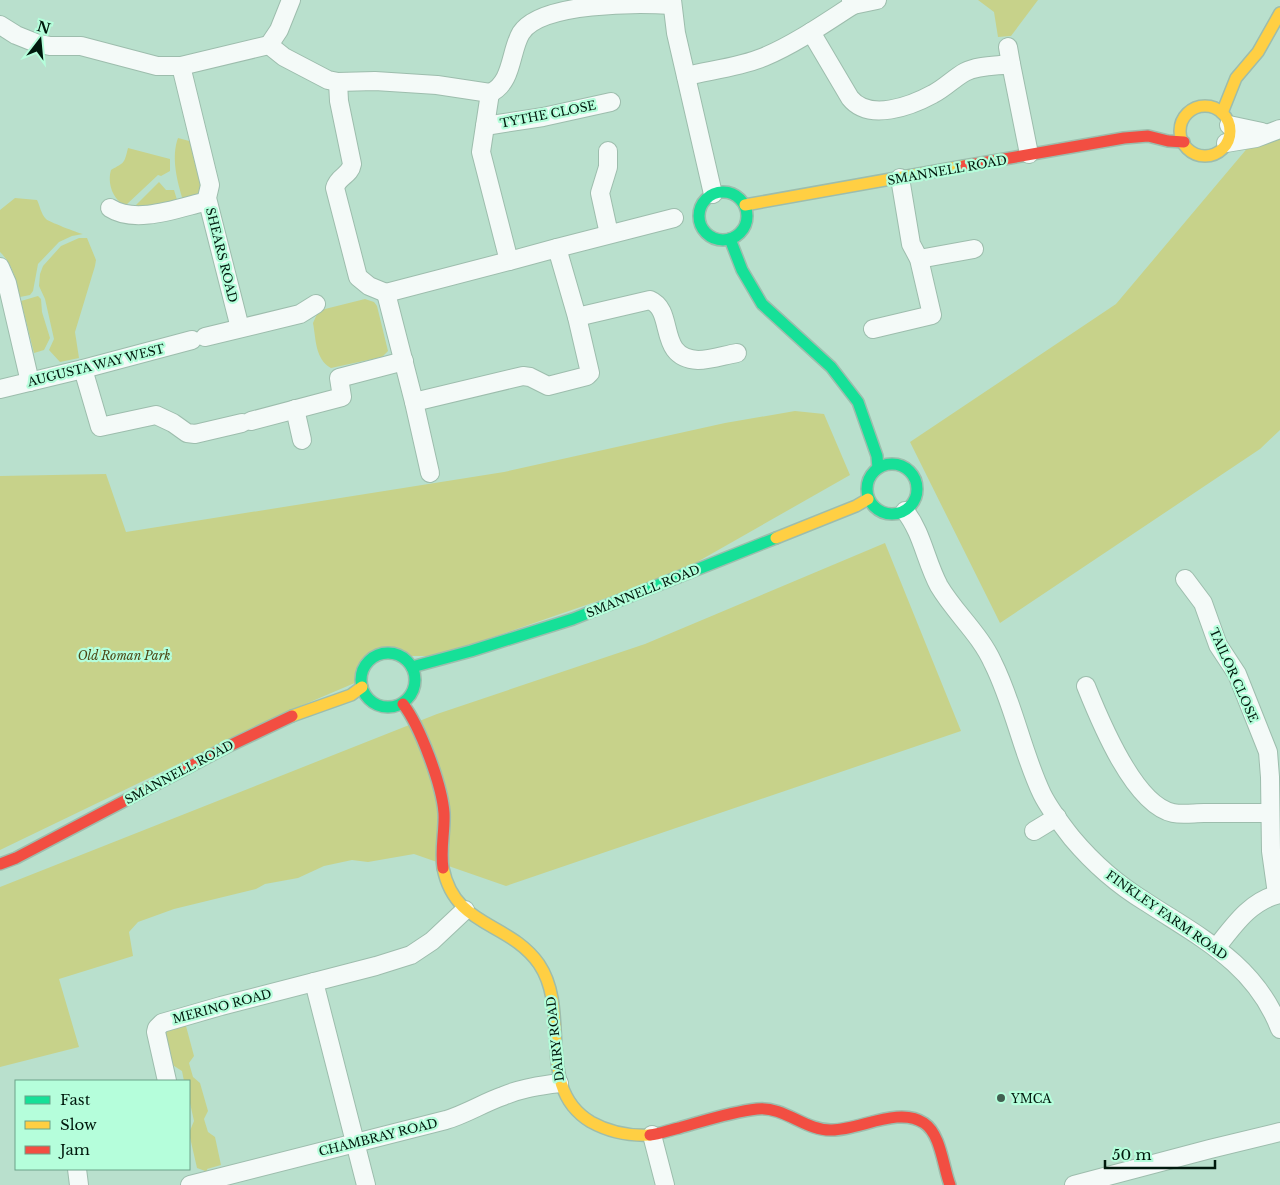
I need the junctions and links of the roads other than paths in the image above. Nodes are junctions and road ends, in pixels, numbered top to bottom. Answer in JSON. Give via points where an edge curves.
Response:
{"nodes":[{"id":1,"x":291,"y":0,"type":"edge"},
{"id":2,"x":877,"y":0,"type":"edge"},
{"id":3,"x":672,"y":2,"type":"edge"},
{"id":4,"x":852,"y":2,"type":"edge"},
{"id":5,"x":1280,"y":13,"type":"edge"},
{"id":6,"x":0,"y":25,"type":"edge"},
{"id":7,"x":810,"y":32,"type":"junction"},
{"id":8,"x":269,"y":45,"type":"junction"},
{"id":9,"x":1008,"y":47,"type":"dead end"},
{"id":10,"x":1011,"y":64,"type":"junction"},
{"id":11,"x":181,"y":66,"type":"junction"},
{"id":12,"x":686,"y":76,"type":"junction"},
{"id":13,"x":1236,"y":78,"type":"junction"},
{"id":14,"x":338,"y":82,"type":"junction"},
{"id":15,"x":490,"y":93,"type":"junction"},
{"id":16,"x":1212,"y":98,"type":"junction"},
{"id":17,"x":611,"y":102,"type":"dead end"},
{"id":18,"x":1225,"y":119,"type":"junction"},
{"id":19,"x":1182,"y":124,"type":"junction"},
{"id":20,"x":485,"y":126,"type":"junction"},
{"id":21,"x":1274,"y":131,"type":"edge"},
{"id":22,"x":1148,"y":136,"type":"junction"},
{"id":23,"x":1184,"y":142,"type":"junction"},
{"id":24,"x":1226,"y":143,"type":"junction"},
{"id":25,"x":608,"y":151,"type":"dead end"},
{"id":26,"x":1029,"y":154,"type":"junction"},
{"id":27,"x":900,"y":178,"type":"junction"},
{"id":28,"x":713,"y":194,"type":"junction"},
{"id":29,"x":207,"y":198,"type":"junction"},
{"id":30,"x":745,"y":205,"type":"junction"},
{"id":31,"x":110,"y":208,"type":"dead end"},
{"id":32,"x":674,"y":218,"type":"dead end"},
{"id":33,"x":609,"y":234,"type":"junction"},
{"id":34,"x":730,"y":239,"type":"junction"},
{"id":35,"x":557,"y":248,"type":"junction"},
{"id":36,"x":974,"y":248,"type":"dead end"},
{"id":37,"x":919,"y":260,"type":"junction"},
{"id":38,"x":509,"y":261,"type":"junction"},
{"id":39,"x":0,"y":266,"type":"edge"},
{"id":40,"x":386,"y":293,"type":"junction"},
{"id":41,"x":316,"y":304,"type":"dead end"},
{"id":42,"x":577,"y":317,"type":"junction"},
{"id":43,"x":240,"y":328,"type":"junction"},
{"id":44,"x":873,"y":329,"type":"dead end"},
{"id":45,"x":738,"y":353,"type":"dead end"},
{"id":46,"x":404,"y":361,"type":"junction"},
{"id":47,"x":83,"y":369,"type":"junction"},
{"id":48,"x":30,"y":382,"type":"junction"},
{"id":49,"x":0,"y":389,"type":"edge"},
{"id":50,"x":414,"y":402,"type":"junction"},
{"id":51,"x":295,"y":409,"type":"junction"},
{"id":52,"x":302,"y":440,"type":"dead end"},
{"id":53,"x":878,"y":468,"type":"junction"},
{"id":54,"x":430,"y":473,"type":"dead end"},
{"id":55,"x":868,"y":499,"type":"junction"},
{"id":56,"x":905,"y":511,"type":"junction"},
{"id":57,"x":1185,"y":579,"type":"dead end"},
{"id":58,"x":412,"y":666,"type":"junction"},
{"id":59,"x":1086,"y":686,"type":"dead end"},
{"id":60,"x":362,"y":687,"type":"junction"},
{"id":61,"x":403,"y":704,"type":"junction"},
{"id":62,"x":1275,"y":776,"type":"edge"},
{"id":63,"x":1270,"y":812,"type":"junction"},
{"id":64,"x":1056,"y":817,"type":"junction"},
{"id":65,"x":1034,"y":831,"type":"dead end"},
{"id":66,"x":0,"y":864,"type":"edge"},
{"id":67,"x":1278,"y":894,"type":"edge"},
{"id":68,"x":465,"y":910,"type":"junction"},
{"id":69,"x":1216,"y":948,"type":"junction"},
{"id":70,"x":314,"y":982,"type":"junction"},
{"id":71,"x":1280,"y":1029,"type":"edge"},
{"id":72,"x":167,"y":1080,"type":"edge"},
{"id":73,"x":559,"y":1083,"type":"junction"},
{"id":74,"x":1280,"y":1132,"type":"edge"},
{"id":75,"x":652,"y":1135,"type":"junction"},
{"id":76,"x":355,"y":1143,"type":"junction"},
{"id":77,"x":77,"y":1170,"type":"edge"},
{"id":78,"x":191,"y":1181,"type":"edge"},
{"id":79,"x":79,"y":1185,"type":"edge"},
{"id":80,"x":366,"y":1185,"type":"edge"},
{"id":81,"x":665,"y":1185,"type":"edge"},
{"id":82,"x":950,"y":1185,"type":"edge"},
{"id":83,"x":1074,"y":1185,"type":"edge"}],
"edges":[{"from":1,"to":8,"type":"street"},
{"from":2,"to":4,"type":"street"},
{"from":3,"to":12,"type":"street"},
{"from":3,"to":15,"type":"street","via":[[591,6],[537,20],[522,32],[505,79]]},
{"from":4,"to":7,"type":"street"},
{"from":5,"to":13,"type":"street","via":[[1258,52]]},
{"from":6,"to":11,"type":"street","via":[[36,43],[81,46],[157,66]]},
{"from":7,"to":10,"type":"street","via":[[850,98],[871,110],[897,107],[924,98],[970,70]]},
{"from":7,"to":12,"type":"street","via":[[762,58]]},
{"from":8,"to":11,"type":"street"},
{"from":8,"to":14,"type":"street","via":[[320,77]]},
{"from":9,"to":10,"type":"street"},
{"from":10,"to":26,"type":"street"},
{"from":11,"to":29,"type":"street","name":"SHEARS ROAD","via":[[210,185]]},
{"from":12,"to":28,"type":"street"},
{"from":13,"to":16,"type":"street"},
{"from":13,"to":18,"type":"street"},
{"from":14,"to":15,"type":"street","via":[[430,85]]},
{"from":14,"to":40,"type":"street","via":[[352,164],[351,170],[339,179],[335,188],[358,277]]},
{"from":15,"to":20,"type":"street"},
{"from":16,"to":18,"type":"street","via":[[1214,108]]},
{"from":16,"to":19,"type":"street","via":[[1187,114]]},
{"from":17,"to":20,"type":"street","name":"TYTHE CLOSE"},
{"from":18,"to":21,"type":"street"},
{"from":18,"to":24,"type":"street","via":[[1230,134]]},
{"from":19,"to":22,"type":"street","name":"SMANNELL ROAD","via":[[1165,127]]},
{"from":19,"to":23,"type":"street","via":[[1180,130]]},
{"from":20,"to":38,"type":"street","via":[[481,152]]},
{"from":21,"to":24,"type":"street"},
{"from":22,"to":23,"type":"street","name":"SMANNELL ROAD"},
{"from":22,"to":26,"type":"street","name":"SMANNELL ROAD"},
{"from":23,"to":24,"type":"street","via":[[1187,148],[1202,156],[1217,153]]},
{"from":25,"to":33,"type":"street","via":[[608,167],[600,193]]},
{"from":26,"to":27,"type":"street","name":"SMANNELL ROAD"},
{"from":27,"to":30,"type":"street","name":"SMANNELL ROAD"},
{"from":27,"to":37,"type":"street","via":[[911,244]]},
{"from":28,"to":30,"type":"street","via":[[731,193]]},
{"from":28,"to":34,"type":"street","via":[[706,199],[699,213],[703,228],[715,238]]},
{"from":29,"to":31,"type":"street","via":[[204,202],[143,216],[123,214]]},
{"from":29,"to":43,"type":"street","name":"SHEARS ROAD"},
{"from":30,"to":34,"type":"street","via":[[748,213],[744,229]]},
{"from":32,"to":33,"type":"street"},
{"from":33,"to":35,"type":"street"},
{"from":34,"to":53,"type":"street","via":[[742,270],[762,304],[831,367],[858,402],[877,456]]},
{"from":35,"to":38,"type":"street"},
{"from":35,"to":42,"type":"street"},
{"from":36,"to":37,"type":"street"},
{"from":37,"to":44,"type":"street","via":[[932,316]]},
{"from":38,"to":40,"type":"street"},
{"from":39,"to":48,"type":"street","via":[[7,283]]},
{"from":40,"to":46,"type":"street"},
{"from":41,"to":43,"type":"street","name":"AUGUSTA WAY WEST","via":[[300,314]]},
{"from":42,"to":45,"type":"street","via":[[650,300],[661,309],[672,348],[679,353],[698,360]]},
{"from":42,"to":50,"type":"street","via":[[590,369],[588,376],[548,386],[523,376]]},
{"from":43,"to":47,"type":"street","name":"AUGUSTA WAY WEST"},
{"from":46,"to":50,"type":"street"},
{"from":46,"to":51,"type":"street","via":[[339,378],[342,397]]},
{"from":47,"to":48,"type":"street","name":"AUGUSTA WAY WEST"},
{"from":47,"to":51,"type":"street","via":[[101,431],[156,415],[186,433],[196,434]]},
{"from":48,"to":49,"type":"street","name":"AUGUSTA WAY WEST"},
{"from":50,"to":54,"type":"street"},
{"from":51,"to":52,"type":"street"},
{"from":53,"to":55,"type":"street","via":[[867,485]]},
{"from":53,"to":56,"type":"street","via":[[899,465],[915,479],[917,493]]},
{"from":55,"to":56,"type":"street","via":[[884,513]]},
{"from":55,"to":58,"type":"street","name":"SMANNELL ROAD","via":[[573,619]]},
{"from":56,"to":64,"type":"street","name":"FINKLEY FARM ROAD","via":[[940,586],[991,658],[1042,794]]},
{"from":57,"to":62,"type":"street","name":"TAILOR CLOSE","via":[[1203,603],[1220,650],[1240,682]]},
{"from":58,"to":60,"type":"street","via":[[397,654],[378,655],[364,669]]},
{"from":58,"to":61,"type":"street","via":[[415,688]]},
{"from":59,"to":63,"type":"street","via":[[1116,752],[1146,797],[1156,805],[1181,814]]},
{"from":60,"to":61,"type":"street","via":[[375,704],[394,707]]},
{"from":60,"to":66,"type":"street","name":"SMANNELL ROAD","via":[[351,696],[282,720]]},
{"from":61,"to":68,"type":"street","name":"DAIRY ROAD","via":[[440,790],[444,818],[444,873],[452,895]]},
{"from":62,"to":63,"type":"street","name":"TAILOR CLOSE"},
{"from":63,"to":67,"type":"street","name":"TAILOR CLOSE","via":[[1271,851]]},
{"from":64,"to":65,"type":"street"},
{"from":64,"to":69,"type":"street","name":"FINKLEY FARM ROAD","via":[[1080,847],[1112,878]]},
{"from":67,"to":69,"type":"street","via":[[1253,906]]},
{"from":68,"to":70,"type":"street","name":"MERINO ROAD","via":[[432,941],[411,955]]},
{"from":68,"to":73,"type":"street","name":"DAIRY ROAD","via":[[522,946],[545,974],[554,1008]]},
{"from":69,"to":71,"type":"street","name":"FINKLEY FARM ROAD","via":[[1242,969],[1258,988]]},
{"from":70,"to":72,"type":"street","name":"MERINO ROAD","via":[[162,1023],[156,1032]]},
{"from":70,"to":76,"type":"street"},
{"from":73,"to":75,"type":"street","name":"DAIRY ROAD","via":[[576,1112],[593,1124],[618,1132]]},
{"from":73,"to":76,"type":"street","name":"CHAMBRAY ROAD","via":[[519,1090],[446,1120]]},
{"from":74,"to":83,"type":"street"},
{"from":75,"to":81,"type":"street"},
{"from":75,"to":82,"type":"street","name":"DAIRY ROAD","via":[[759,1108],[779,1110],[826,1130],[900,1116],[910,1117],[927,1123],[932,1129]]},
{"from":76,"to":78,"type":"street","name":"CHAMBRAY ROAD"},
{"from":76,"to":80,"type":"street"},
{"from":77,"to":79,"type":"street"}]}
